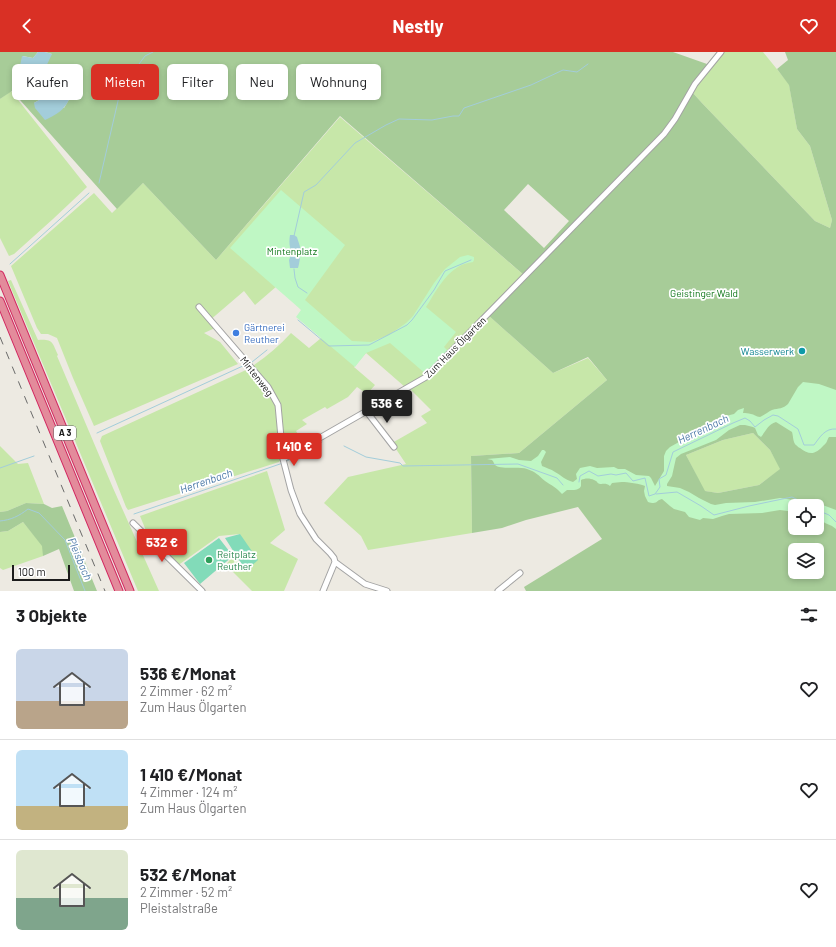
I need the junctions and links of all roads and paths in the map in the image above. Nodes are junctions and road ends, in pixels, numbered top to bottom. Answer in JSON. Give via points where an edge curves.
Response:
{"nodes":[{"id":1,"x":721,"y":52,"type":"edge"},
{"id":2,"x":0,"y":274,"type":"edge"},
{"id":3,"x":0,"y":301,"type":"edge"},
{"id":4,"x":199,"y":307,"type":"dead end"},
{"id":5,"x":367,"y":412,"type":"junction"},
{"id":6,"x":394,"y":447,"type":"dead end"},
{"id":7,"x":283,"y":459,"type":"junction"},
{"id":8,"x":133,"y":523,"type":"dead end"},
{"id":9,"x":335,"y":562,"type":"junction"},
{"id":10,"x":520,"y":573,"type":"dead end"},
{"id":11,"x":119,"y":591,"type":"edge"},
{"id":12,"x":130,"y":591,"type":"edge"},
{"id":13,"x":202,"y":591,"type":"edge"},
{"id":14,"x":323,"y":591,"type":"edge"},
{"id":15,"x":387,"y":591,"type":"edge"},
{"id":16,"x":498,"y":591,"type":"edge"}],
"edges":[{"from":1,"to":5,"type":"street","name":"Zum Haus Ölgarten","via":[[692,88],[664,134],[498,304],[426,377]]},
{"from":2,"to":12,"type":"highway","number":"A 3"},
{"from":3,"to":11,"type":"highway","number":"A 3"},
{"from":4,"to":7,"type":"street","name":"Mintenweg","via":[[268,387],[278,405]]},
{"from":5,"to":6,"type":"street"},
{"from":5,"to":7,"type":"street","name":"Zum Haus Ölgarten"},
{"from":7,"to":9,"type":"street","via":[[300,514]]},
{"from":8,"to":13,"type":"street"},
{"from":9,"to":14,"type":"street"},
{"from":9,"to":15,"type":"street","via":[[364,584]]},
{"from":10,"to":16,"type":"street"}]}
